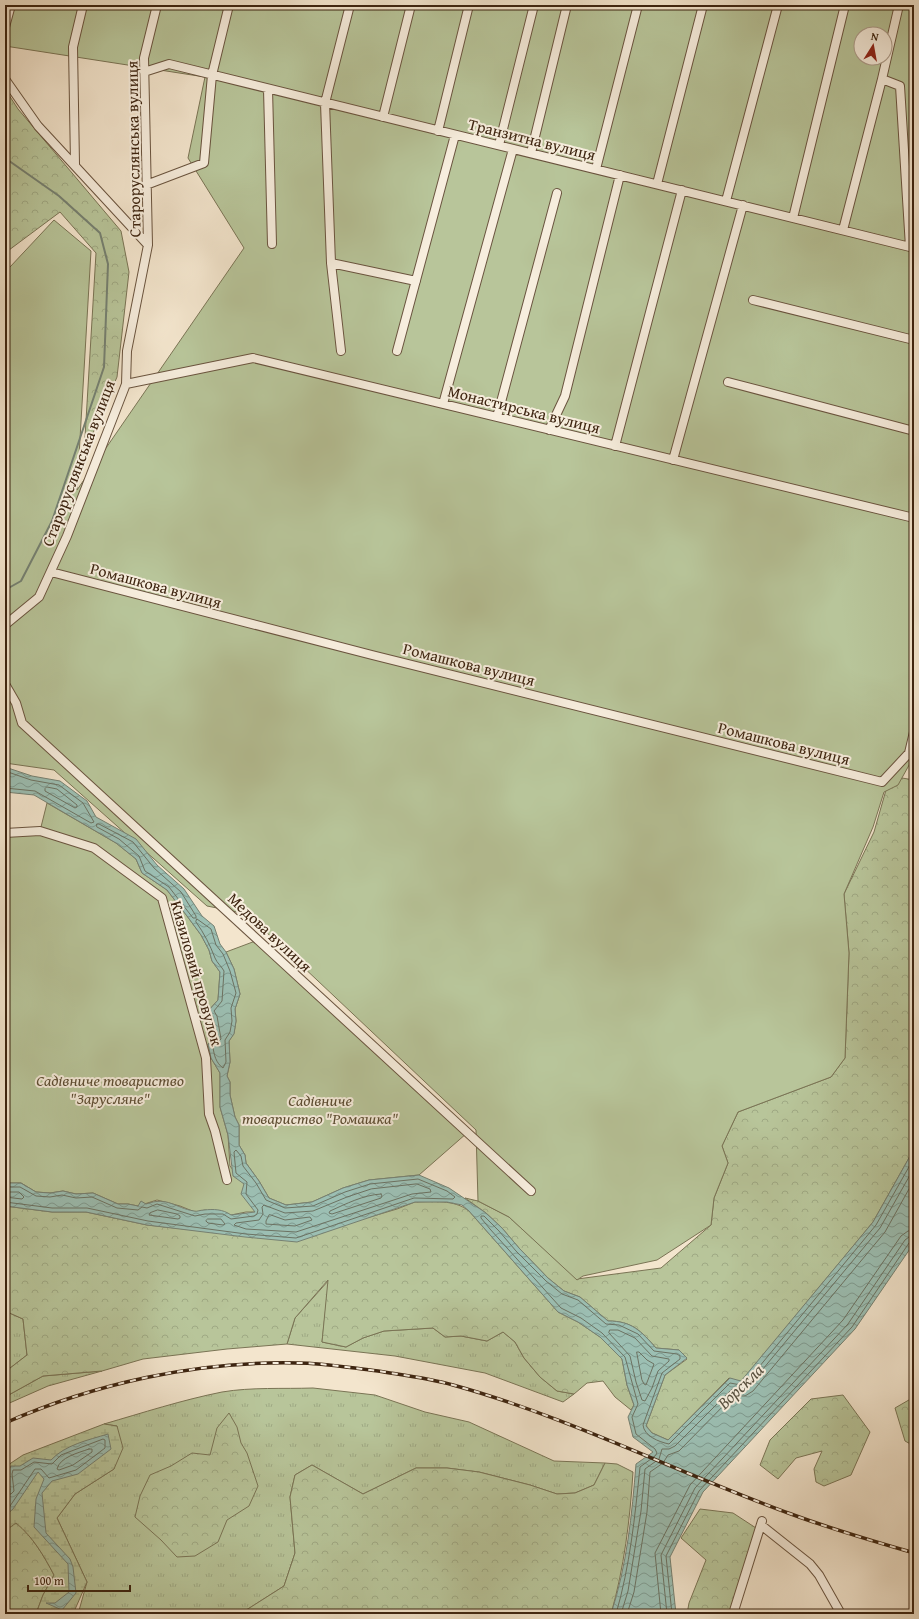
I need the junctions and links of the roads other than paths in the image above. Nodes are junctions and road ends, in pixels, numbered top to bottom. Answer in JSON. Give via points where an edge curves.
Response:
{"nodes":[{"id":1,"x":11,"y":5,"type":"edge"},
{"id":2,"x":83,"y":5,"type":"edge"},
{"id":3,"x":157,"y":5,"type":"edge"},
{"id":4,"x":229,"y":5,"type":"edge"},
{"id":5,"x":350,"y":5,"type":"edge"},
{"id":6,"x":410,"y":5,"type":"edge"},
{"id":7,"x":470,"y":5,"type":"edge"},
{"id":8,"x":534,"y":5,"type":"edge"},
{"id":9,"x":567,"y":5,"type":"edge"},
{"id":10,"x":638,"y":5,"type":"edge"},
{"id":11,"x":703,"y":5,"type":"edge"},
{"id":12,"x":778,"y":5,"type":"edge"},
{"id":13,"x":845,"y":5,"type":"edge"},
{"id":14,"x":899,"y":5,"type":"edge"},
{"id":15,"x":5,"y":27,"type":"edge"},
{"id":16,"x":144,"y":72,"type":"junction"},
{"id":17,"x":212,"y":75,"type":"junction"},
{"id":18,"x":5,"y":79,"type":"edge"},
{"id":19,"x":882,"y":79,"type":"junction"},
{"id":20,"x":268,"y":89,"type":"junction"},
{"id":21,"x":325,"y":103,"type":"junction"},
{"id":22,"x":383,"y":117,"type":"junction"},
{"id":23,"x":438,"y":130,"type":"junction"},
{"id":24,"x":455,"y":135,"type":"junction"},
{"id":25,"x":499,"y":146,"type":"junction"},
{"id":26,"x":513,"y":149,"type":"junction"},
{"id":27,"x":531,"y":153,"type":"junction"},
{"id":28,"x":75,"y":164,"type":"junction"},
{"id":29,"x":596,"y":169,"type":"junction"},
{"id":30,"x":620,"y":175,"type":"junction"},
{"id":31,"x":657,"y":184,"type":"junction"},
{"id":32,"x":146,"y":185,"type":"junction"},
{"id":33,"x":682,"y":190,"type":"junction"},
{"id":34,"x":557,"y":193,"type":"dead end"},
{"id":35,"x":726,"y":201,"type":"junction"},
{"id":36,"x":743,"y":205,"type":"junction"},
{"id":37,"x":793,"y":218,"type":"junction"},
{"id":38,"x":843,"y":230,"type":"junction"},
{"id":39,"x":272,"y":244,"type":"dead end"},
{"id":40,"x":148,"y":245,"type":"junction"},
{"id":41,"x":912,"y":247,"type":"edge"},
{"id":42,"x":331,"y":263,"type":"junction"},
{"id":43,"x":416,"y":281,"type":"junction"},
{"id":44,"x":754,"y":300,"type":"dead end"},
{"id":45,"x":914,"y":340,"type":"edge"},
{"id":46,"x":341,"y":351,"type":"dead end"},
{"id":47,"x":397,"y":351,"type":"dead end"},
{"id":48,"x":728,"y":382,"type":"dead end"},
{"id":49,"x":126,"y":384,"type":"junction"},
{"id":50,"x":443,"y":404,"type":"junction"},
{"id":51,"x":497,"y":417,"type":"junction"},
{"id":52,"x":549,"y":430,"type":"junction"},
{"id":53,"x":914,"y":431,"type":"edge"},
{"id":54,"x":615,"y":446,"type":"junction"},
{"id":55,"x":673,"y":460,"type":"junction"},
{"id":56,"x":914,"y":518,"type":"edge"},
{"id":57,"x":51,"y":572,"type":"junction"},
{"id":58,"x":5,"y":625,"type":"edge"},
{"id":59,"x":5,"y":684,"type":"edge"},
{"id":60,"x":914,"y":732,"type":"edge"},
{"id":61,"x":5,"y":833,"type":"edge"},
{"id":62,"x":227,"y":1180,"type":"dead end"},
{"id":63,"x":531,"y":1191,"type":"dead end"},
{"id":64,"x":733,"y":1614,"type":"edge"},
{"id":65,"x":841,"y":1614,"type":"edge"}],
"edges":[{"from":1,"to":15,"type":"street"},
{"from":2,"to":28,"type":"street","via":[[73,47]]},
{"from":3,"to":16,"type":"street","name":"Староруслянська вулиця","via":[[144,58]]},
{"from":4,"to":17,"type":"street"},
{"from":5,"to":21,"type":"street"},
{"from":6,"to":22,"type":"street"},
{"from":7,"to":23,"type":"street"},
{"from":8,"to":25,"type":"street"},
{"from":9,"to":27,"type":"street"},
{"from":10,"to":29,"type":"street"},
{"from":11,"to":31,"type":"street"},
{"from":12,"to":35,"type":"street"},
{"from":13,"to":37,"type":"street"},
{"from":14,"to":19,"type":"street"},
{"from":16,"to":17,"type":"street","name":"Транзитна вулиця","via":[[169,64]]},
{"from":16,"to":32,"type":"street","name":"Староруслянська вулиця"},
{"from":17,"to":20,"type":"street","name":"Транзитна вулиця"},
{"from":17,"to":32,"type":"street","via":[[204,163]]},
{"from":18,"to":28,"type":"street","name":"Староруслянська вулиця","via":[[38,126]]},
{"from":19,"to":38,"type":"street"},
{"from":19,"to":41,"type":"street","via":[[900,86]]},
{"from":20,"to":21,"type":"street","name":"Транзитна вулиця"},
{"from":20,"to":39,"type":"street"},
{"from":21,"to":22,"type":"street","name":"Транзитна вулиця"},
{"from":21,"to":42,"type":"street"},
{"from":22,"to":23,"type":"street","name":"Транзитна вулиця"},
{"from":23,"to":24,"type":"street","name":"Транзитна вулиця"},
{"from":24,"to":25,"type":"street","name":"Транзитна вулиця"},
{"from":24,"to":43,"type":"street"},
{"from":25,"to":26,"type":"street","name":"Транзитна вулиця"},
{"from":26,"to":27,"type":"street","name":"Транзитна вулиця"},
{"from":26,"to":50,"type":"street"},
{"from":27,"to":29,"type":"street","name":"Транзитна вулиця"},
{"from":28,"to":40,"type":"street","name":"Староруслянська вулиця"},
{"from":29,"to":30,"type":"street","name":"Транзитна вулиця"},
{"from":30,"to":31,"type":"street","name":"Транзитна вулиця"},
{"from":30,"to":52,"type":"street","via":[[565,396]]},
{"from":31,"to":33,"type":"street","name":"Транзитна вулиця"},
{"from":32,"to":40,"type":"street","name":"Староруслянська вулиця"},
{"from":33,"to":35,"type":"street","name":"Транзитна вулиця"},
{"from":33,"to":54,"type":"street"},
{"from":34,"to":51,"type":"street"},
{"from":35,"to":36,"type":"street","name":"Транзитна вулиця"},
{"from":36,"to":37,"type":"street","name":"Транзитна вулиця"},
{"from":36,"to":55,"type":"street"},
{"from":37,"to":38,"type":"street","name":"Транзитна вулиця"},
{"from":38,"to":41,"type":"street","name":"Транзитна вулиця"},
{"from":40,"to":49,"type":"street","name":"Староруслянська вулиця","via":[[127,351]]},
{"from":42,"to":43,"type":"street"},
{"from":42,"to":46,"type":"street"},
{"from":43,"to":47,"type":"street"},
{"from":44,"to":45,"type":"street"},
{"from":48,"to":53,"type":"street"},
{"from":49,"to":50,"type":"street","name":"Монастирська вулиця","via":[[253,358]]},
{"from":49,"to":57,"type":"street","name":"Староруслянська вулиця"},
{"from":50,"to":51,"type":"street","name":"Монастирська вулиця"},
{"from":51,"to":52,"type":"street","name":"Монастирська вулиця"},
{"from":52,"to":54,"type":"street","name":"Монастирська вулиця"},
{"from":54,"to":55,"type":"street","name":"Монастирська вулиця"},
{"from":55,"to":56,"type":"street","name":"Монастирська вулиця"},
{"from":57,"to":58,"type":"street","name":"Староруслянська вулиця","via":[[39,597]]},
{"from":57,"to":60,"type":"street","name":"Ромашкова вулиця","via":[[882,782],[909,753]]},
{"from":59,"to":63,"type":"street","name":"Медова вулиця","via":[[16,703],[22,723]]},
{"from":61,"to":62,"type":"street","name":"Кизиловий провулок","via":[[40,831],[94,848],[162,898],[206,1058],[209,1114]]},
{"from":64,"to":65,"type":"street","via":[[761,1523],[810,1564]]}]}
